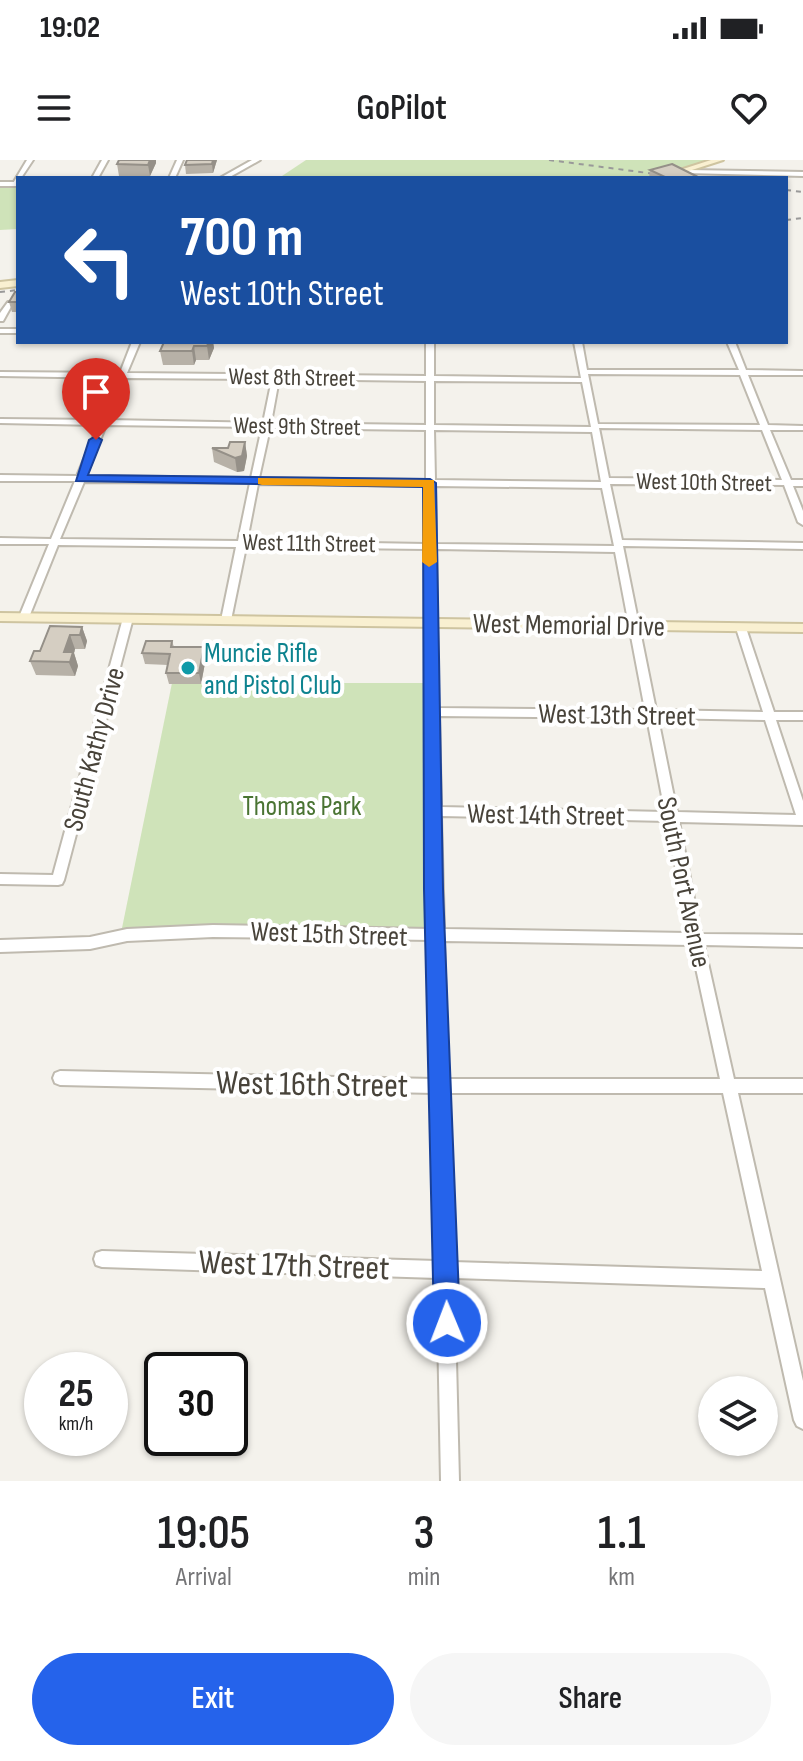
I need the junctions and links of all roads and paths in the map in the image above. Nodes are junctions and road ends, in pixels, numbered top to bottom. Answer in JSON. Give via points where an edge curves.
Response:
{"nodes":[{"id":1,"x":257,"y":160,"type":"edge"},
{"id":2,"x":719,"y":160,"type":"edge"},
{"id":3,"x":776,"y":161,"type":"edge"},
{"id":4,"x":687,"y":172,"type":"junction"},
{"id":5,"x":784,"y":174,"type":"junction"},
{"id":6,"x":803,"y":174,"type":"edge"},
{"id":7,"x":227,"y":176,"type":"edge"},
{"id":8,"x":668,"y":176,"type":"edge"},
{"id":9,"x":0,"y":184,"type":"edge"},
{"id":10,"x":16,"y":184,"type":"edge"},
{"id":11,"x":10,"y":303,"type":"edge"},
{"id":12,"x":0,"y":319,"type":"edge"},
{"id":13,"x":135,"y":344,"type":"edge"},
{"id":14,"x":430,"y":344,"type":"edge"},
{"id":15,"x":578,"y":344,"type":"edge"},
{"id":16,"x":732,"y":344,"type":"edge"},
{"id":17,"x":744,"y":373,"type":"junction"},
{"id":18,"x":803,"y":373,"type":"edge"},
{"id":19,"x":0,"y":374,"type":"edge"},
{"id":20,"x":123,"y":375,"type":"junction"},
{"id":21,"x":584,"y":376,"type":"junction"},
{"id":22,"x":276,"y":377,"type":"junction"},
{"id":23,"x":430,"y":379,"type":"junction"},
{"id":24,"x":0,"y":421,"type":"edge"},
{"id":25,"x":103,"y":423,"type":"junction"},
{"id":26,"x":267,"y":426,"type":"junction"},
{"id":27,"x":429,"y":428,"type":"junction"},
{"id":28,"x":595,"y":428,"type":"junction"},
{"id":29,"x":765,"y":428,"type":"junction"},
{"id":30,"x":803,"y":428,"type":"edge"},
{"id":31,"x":0,"y":478,"type":"edge"},
{"id":32,"x":80,"y":479,"type":"junction"},
{"id":33,"x":255,"y":481,"type":"junction"},
{"id":34,"x":430,"y":483,"type":"junction"},
{"id":35,"x":605,"y":483,"type":"junction"},
{"id":36,"x":787,"y":483,"type":"junction"},
{"id":37,"x":803,"y":483,"type":"edge"},
{"id":38,"x":803,"y":522,"type":"edge"},
{"id":39,"x":0,"y":541,"type":"edge"},
{"id":40,"x":55,"y":541,"type":"junction"},
{"id":41,"x":243,"y":542,"type":"junction"},
{"id":42,"x":430,"y":545,"type":"junction"},
{"id":43,"x":618,"y":546,"type":"junction"},
{"id":44,"x":803,"y":546,"type":"edge"},
{"id":45,"x":0,"y":617,"type":"edge"},
{"id":46,"x":24,"y":617,"type":"junction"},
{"id":47,"x":128,"y":618,"type":"junction"},
{"id":48,"x":226,"y":620,"type":"junction"},
{"id":49,"x":429,"y":621,"type":"junction"},
{"id":50,"x":633,"y":625,"type":"junction"},
{"id":51,"x":741,"y":628,"type":"junction"},
{"id":52,"x":803,"y":628,"type":"edge"},
{"id":53,"x":432,"y":712,"type":"junction"},
{"id":54,"x":651,"y":714,"type":"junction"},
{"id":55,"x":768,"y":715,"type":"junction"},
{"id":56,"x":803,"y":716,"type":"edge"},
{"id":57,"x":433,"y":811,"type":"junction"},
{"id":58,"x":671,"y":817,"type":"junction"},
{"id":59,"x":803,"y":819,"type":"edge"},
{"id":60,"x":0,"y":879,"type":"edge"},
{"id":61,"x":436,"y":935,"type":"junction"},
{"id":62,"x":696,"y":939,"type":"junction"},
{"id":63,"x":803,"y":941,"type":"edge"},
{"id":64,"x":0,"y":946,"type":"edge"},
{"id":65,"x":60,"y":1078,"type":"dead end"},
{"id":66,"x":441,"y":1086,"type":"junction"},
{"id":67,"x":803,"y":1086,"type":"edge"},
{"id":68,"x":731,"y":1087,"type":"junction"},
{"id":69,"x":102,"y":1259,"type":"dead end"},
{"id":70,"x":446,"y":1268,"type":"junction"},
{"id":71,"x":773,"y":1280,"type":"junction"},
{"id":72,"x":803,"y":1420,"type":"edge"},
{"id":73,"x":450,"y":1481,"type":"edge"}],
"edges":[{"from":1,"to":7,"type":"street"},
{"from":2,"to":4,"type":"main road"},
{"from":3,"to":5,"type":"street"},
{"from":4,"to":5,"type":"street"},
{"from":4,"to":8,"type":"main road"},
{"from":5,"to":6,"type":"street"},
{"from":9,"to":10,"type":"street"},
{"from":11,"to":12,"type":"street"},
{"from":13,"to":20,"type":"street"},
{"from":14,"to":23,"type":"street"},
{"from":15,"to":21,"type":"street","name":"South Port Avenue"},
{"from":16,"to":17,"type":"street"},
{"from":17,"to":18,"type":"street","name":"West 8th Street"},
{"from":17,"to":21,"type":"street","name":"West 8th Street"},
{"from":17,"to":29,"type":"street"},
{"from":19,"to":20,"type":"street","name":"West 8th Street"},
{"from":20,"to":22,"type":"street","name":"West 8th Street"},
{"from":20,"to":25,"type":"street"},
{"from":21,"to":23,"type":"street","name":"West 8th Street"},
{"from":21,"to":28,"type":"street","name":"South Port Avenue"},
{"from":22,"to":23,"type":"street","name":"West 8th Street"},
{"from":22,"to":26,"type":"street"},
{"from":23,"to":27,"type":"street"},
{"from":24,"to":25,"type":"street","name":"West 9th Street"},
{"from":25,"to":26,"type":"street","name":"West 9th Street"},
{"from":25,"to":32,"type":"street"},
{"from":26,"to":27,"type":"street","name":"West 9th Street"},
{"from":26,"to":33,"type":"street"},
{"from":27,"to":28,"type":"street","name":"West 9th Street"},
{"from":27,"to":34,"type":"street"},
{"from":28,"to":29,"type":"street","name":"West 9th Street"},
{"from":28,"to":35,"type":"street","name":"South Port Avenue"},
{"from":29,"to":30,"type":"street","name":"West 9th Street"},
{"from":29,"to":36,"type":"street"},
{"from":31,"to":32,"type":"street","name":"West 10th Street"},
{"from":32,"to":33,"type":"street","name":"West 10th Street"},
{"from":32,"to":40,"type":"street"},
{"from":33,"to":34,"type":"street","name":"West 10th Street"},
{"from":33,"to":41,"type":"street"},
{"from":34,"to":35,"type":"street","name":"West 10th Street"},
{"from":34,"to":42,"type":"street"},
{"from":35,"to":36,"type":"street","name":"West 10th Street"},
{"from":35,"to":43,"type":"street","name":"South Port Avenue"},
{"from":36,"to":37,"type":"street","name":"West 10th Street"},
{"from":36,"to":38,"type":"street"},
{"from":39,"to":40,"type":"street","name":"West 11th Street"},
{"from":40,"to":41,"type":"street","name":"West 11th Street"},
{"from":40,"to":46,"type":"street"},
{"from":41,"to":42,"type":"street","name":"West 11th Street"},
{"from":41,"to":48,"type":"street"},
{"from":42,"to":43,"type":"street","name":"West 11th Street"},
{"from":42,"to":49,"type":"street"},
{"from":43,"to":44,"type":"street","name":"West 11th Street"},
{"from":43,"to":50,"type":"street","name":"South Port Avenue"},
{"from":45,"to":46,"type":"main road","name":"West Memorial Drive"},
{"from":46,"to":47,"type":"main road","name":"West Memorial Drive"},
{"from":47,"to":48,"type":"main road","name":"West Memorial Drive"},
{"from":47,"to":60,"type":"street","name":"South Kathy Drive","via":[[58,880]]},
{"from":48,"to":49,"type":"main road","name":"West Memorial Drive"},
{"from":49,"to":50,"type":"main road","name":"West Memorial Drive"},
{"from":49,"to":53,"type":"street"},
{"from":50,"to":51,"type":"main road","name":"West Memorial Drive"},
{"from":50,"to":54,"type":"street","name":"South Port Avenue"},
{"from":51,"to":52,"type":"main road","name":"West Memorial Drive"},
{"from":51,"to":55,"type":"street"},
{"from":53,"to":54,"type":"street","name":"West 13th Street"},
{"from":53,"to":57,"type":"street"},
{"from":54,"to":55,"type":"street","name":"West 13th Street"},
{"from":54,"to":58,"type":"street","name":"South Port Avenue"},
{"from":55,"to":56,"type":"street","name":"West 13th Street"},
{"from":55,"to":59,"type":"street"},
{"from":57,"to":58,"type":"street","name":"West 14th Street"},
{"from":57,"to":61,"type":"street"},
{"from":58,"to":59,"type":"street","name":"West 14th Street"},
{"from":58,"to":62,"type":"street","name":"South Port Avenue"},
{"from":61,"to":62,"type":"street","name":"West 15th Street"},
{"from":61,"to":64,"type":"street","name":"West 15th Street","via":[[213,931]]},
{"from":61,"to":66,"type":"street"},
{"from":62,"to":63,"type":"street","name":"West 15th Street"},
{"from":62,"to":68,"type":"street","name":"South Port Avenue"},
{"from":65,"to":66,"type":"street","name":"West 16th Street"},
{"from":66,"to":68,"type":"street","name":"West 16th Street"},
{"from":66,"to":70,"type":"street"},
{"from":67,"to":68,"type":"street","name":"West 16th Street"},
{"from":68,"to":71,"type":"street","name":"South Port Avenue"},
{"from":69,"to":70,"type":"street","name":"West 17th Street"},
{"from":70,"to":71,"type":"street","name":"West 17th Street"},
{"from":70,"to":73,"type":"street"},
{"from":71,"to":72,"type":"street","name":"South Port Avenue"}]}
